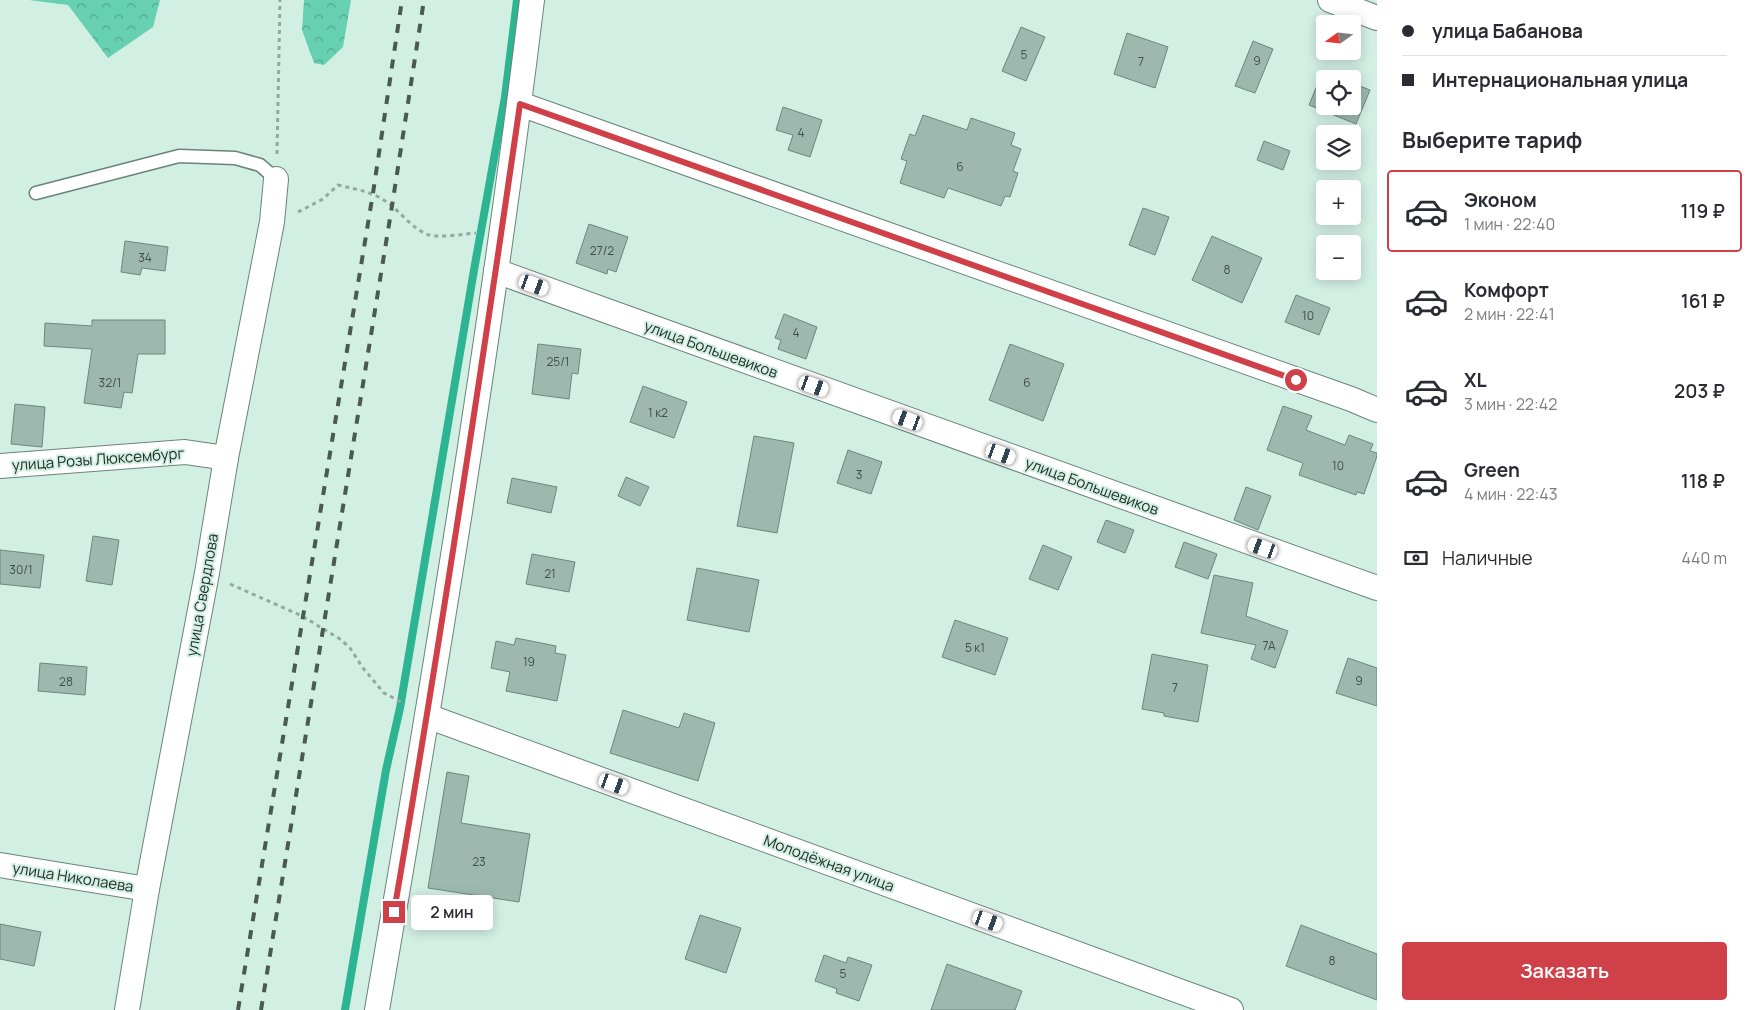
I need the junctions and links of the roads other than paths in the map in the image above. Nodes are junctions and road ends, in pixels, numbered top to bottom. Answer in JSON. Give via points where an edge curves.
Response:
{"nodes":[{"id":1,"x":532,"y":0,"type":"edge"},
{"id":2,"x":1330,"y":0,"type":"edge"},
{"id":3,"x":1377,"y":18,"type":"edge"},
{"id":4,"x":520,"y":104,"type":"junction"},
{"id":5,"x":276,"y":179,"type":"joint"},
{"id":6,"x":36,"y":193,"type":"dead end"},
{"id":7,"x":496,"y":271,"type":"junction"},
{"id":8,"x":1377,"y":410,"type":"edge"},
{"id":9,"x":226,"y":458,"type":"junction"},
{"id":10,"x":0,"y":466,"type":"edge"},
{"id":11,"x":1377,"y":588,"type":"edge"},
{"id":12,"x":427,"y":716,"type":"junction"},
{"id":13,"x":0,"y":865,"type":"edge"},
{"id":14,"x":147,"y":889,"type":"junction"},
{"id":15,"x":127,"y":1010,"type":"edge"},
{"id":16,"x":377,"y":1010,"type":"edge"},
{"id":17,"x":1231,"y":1010,"type":"edge"}],
"edges":[{"from":1,"to":4,"type":"street"},
{"from":2,"to":3,"type":"street"},
{"from":4,"to":7,"type":"street"},
{"from":4,"to":8,"type":"street"},
{"from":5,"to":6,"type":"lane","via":[[260,165],[235,158],[179,156]]},
{"from":5,"to":9,"type":"street","name":"улица Свердлова","via":[[272,222]]},
{"from":7,"to":11,"type":"street","name":"улица Большевиков"},
{"from":7,"to":12,"type":"street"},
{"from":9,"to":10,"type":"street","name":"улица Розы Люксембург","via":[[185,452]]},
{"from":9,"to":14,"type":"street","name":"улица Свердлова"},
{"from":12,"to":16,"type":"street"},
{"from":12,"to":17,"type":"street","name":"Молодёжная улица"},
{"from":13,"to":14,"type":"street","name":"улица Николаева"},
{"from":14,"to":15,"type":"street","name":"улица Свердлова"}]}
